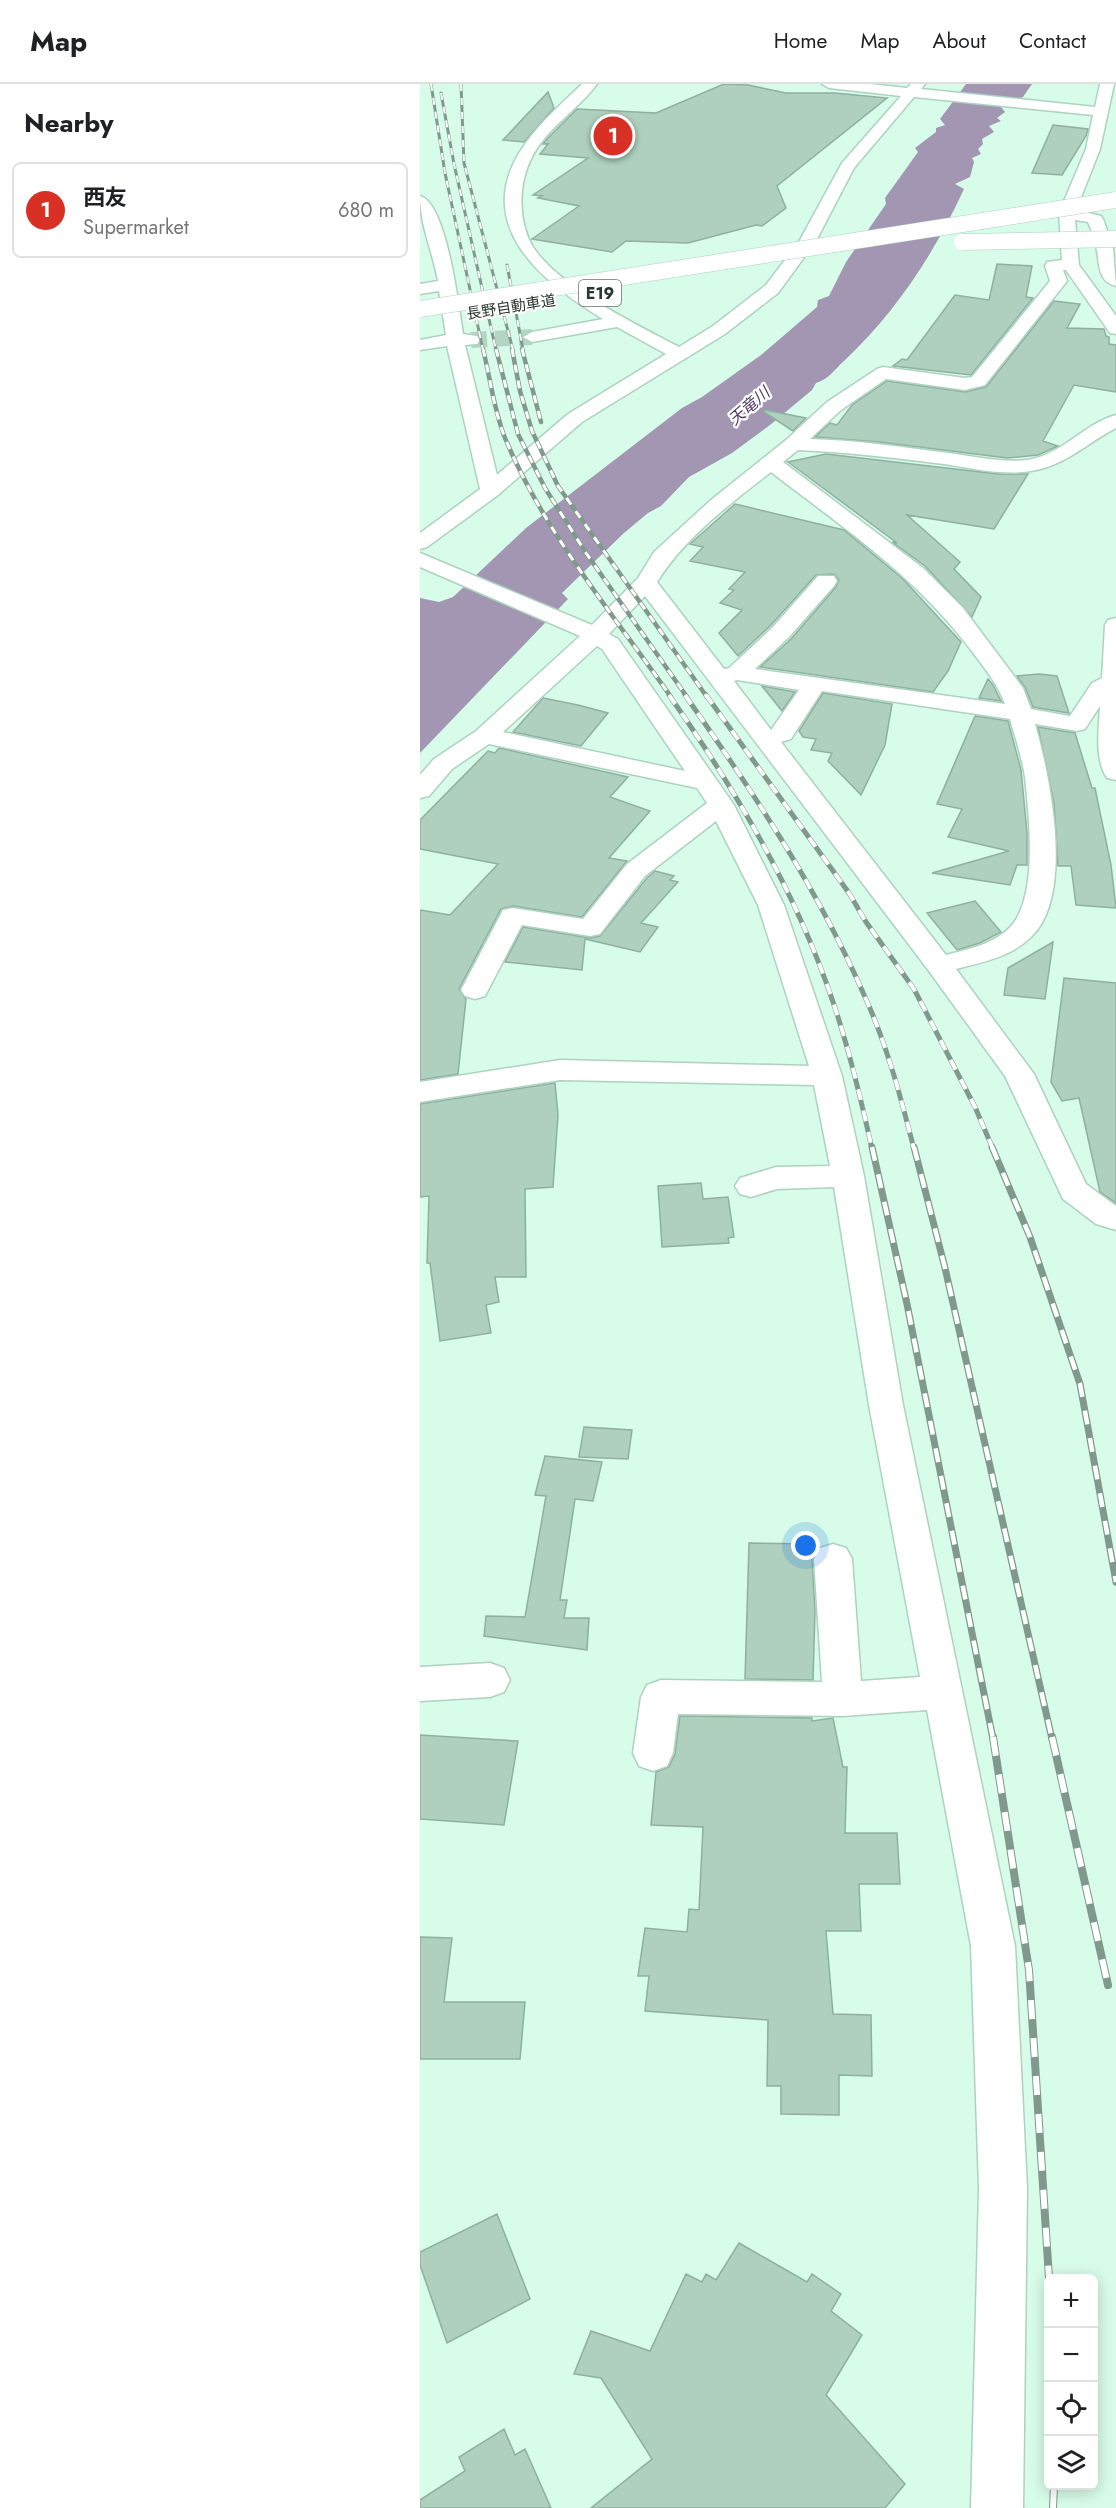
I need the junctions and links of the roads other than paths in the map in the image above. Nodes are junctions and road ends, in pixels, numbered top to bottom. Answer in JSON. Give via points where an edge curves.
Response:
{"nodes":[{"id":1,"x":590,"y":84,"type":"edge"},
{"id":2,"x":829,"y":84,"type":"edge"},
{"id":3,"x":1109,"y":85,"type":"edge"},
{"id":4,"x":920,"y":89,"type":"edge"},
{"id":5,"x":1102,"y":112,"type":"junction"},
{"id":6,"x":1116,"y":200,"type":"edge"},
{"id":7,"x":420,"y":201,"type":"edge"},
{"id":8,"x":1067,"y":213,"type":"junction"},
{"id":9,"x":426,"y":220,"type":"edge"},
{"id":10,"x":1116,"y":226,"type":"edge"},
{"id":11,"x":1116,"y":239,"type":"edge"},
{"id":12,"x":946,"y":250,"type":"dead end"},
{"id":13,"x":870,"y":255,"type":"dead end"},
{"id":14,"x":1116,"y":257,"type":"edge"},
{"id":15,"x":776,"y":260,"type":"junction"},
{"id":16,"x":1071,"y":265,"type":"junction"},
{"id":17,"x":1116,"y":281,"type":"edge"},
{"id":18,"x":447,"y":285,"type":"junction"},
{"id":19,"x":420,"y":289,"type":"edge"},
{"id":20,"x":420,"y":309,"type":"edge"},
{"id":21,"x":420,"y":322,"type":"edge"},
{"id":22,"x":618,"y":322,"type":"junction"},
{"id":23,"x":1116,"y":329,"type":"edge"},
{"id":24,"x":532,"y":337,"type":"tunnel mouth"},
{"id":25,"x":463,"y":340,"type":"junction"},
{"id":26,"x":420,"y":345,"type":"edge"},
{"id":27,"x":679,"y":354,"type":"junction"},
{"id":28,"x":1116,"y":421,"type":"edge"},
{"id":29,"x":793,"y":444,"type":"junction"},
{"id":30,"x":771,"y":462,"type":"junction"},
{"id":31,"x":491,"y":491,"type":"junction"},
{"id":32,"x":422,"y":555,"type":"edge"},
{"id":33,"x":826,"y":581,"type":"dead end"},
{"id":34,"x":646,"y":582,"type":"junction"},
{"id":35,"x":1116,"y":625,"type":"edge"},
{"id":36,"x":588,"y":631,"type":"junction"},
{"id":37,"x":727,"y":675,"type":"junction"},
{"id":38,"x":1113,"y":682,"type":"junction"},
{"id":39,"x":814,"y":685,"type":"junction"},
{"id":40,"x":1020,"y":714,"type":"junction"},
{"id":41,"x":1077,"y":724,"type":"junction"},
{"id":42,"x":485,"y":736,"type":"junction"},
{"id":43,"x":765,"y":739,"type":"junction"},
{"id":44,"x":1116,"y":773,"type":"edge"},
{"id":45,"x":704,"y":782,"type":"junction"},
{"id":46,"x":1116,"y":785,"type":"edge"},
{"id":47,"x":420,"y":791,"type":"edge"},
{"id":48,"x":721,"y":805,"type":"junction"},
{"id":49,"x":939,"y":965,"type":"junction"},
{"id":50,"x":475,"y":990,"type":"dead end"},
{"id":51,"x":826,"y":1076,"type":"junction"},
{"id":52,"x":420,"y":1092,"type":"edge"},
{"id":53,"x":848,"y":1176,"type":"junction"},
{"id":54,"x":751,"y":1186,"type":"dead end"},
{"id":55,"x":1116,"y":1219,"type":"edge"},
{"id":56,"x":833,"y":1559,"type":"dead end"},
{"id":57,"x":490,"y":1680,"type":"dead end"},
{"id":58,"x":420,"y":1684,"type":"edge"},
{"id":59,"x":944,"y":1692,"type":"junction"},
{"id":60,"x":843,"y":1699,"type":"junction"},
{"id":61,"x":652,"y":1753,"type":"dead end"},
{"id":62,"x":997,"y":2508,"type":"edge"}],
"edges":[{"from":1,"to":22,"type":"main road","via":[[529,150],[518,171],[512,205],[529,254]]},
{"from":2,"to":4,"type":"main road"},
{"from":3,"to":5,"type":"main road"},
{"from":4,"to":5,"type":"main road"},
{"from":4,"to":27,"type":"main road","via":[[864,143],[847,166],[808,241],[772,290]]},
{"from":5,"to":8,"type":"main road","via":[[1093,149]]},
{"from":6,"to":15,"type":"main road","bridge":true},
{"from":7,"to":9,"type":"main road"},
{"from":8,"to":16,"type":"main road"},
{"from":8,"to":17,"type":"main road","via":[[1095,219],[1105,247],[1106,269]]},
{"from":9,"to":18,"type":"main road"},
{"from":10,"to":15,"type":"main road","bridge":true,"via":[[994,228]]},
{"from":11,"to":15,"type":"main road","bridge":true,"via":[[942,243]]},
{"from":12,"to":14,"type":"main road","via":[[1016,249]]},
{"from":13,"to":15,"type":"main road"},
{"from":15,"to":20,"type":"main road","name":"長野自動車道","number":"E19","bridge":true},
{"from":15,"to":21,"type":"main road","name":"長野自動車道","number":"E19"},
{"from":16,"to":23,"type":"main road"},
{"from":16,"to":29,"type":"main road","via":[[1053,266],[1059,281],[978,381],[965,384],[883,373],[834,406]]},
{"from":18,"to":19,"type":"main road"},
{"from":18,"to":25,"type":"main road"},
{"from":22,"to":24,"type":"main road"},
{"from":22,"to":27,"type":"main road"},
{"from":25,"to":26,"type":"main road"},
{"from":25,"to":31,"type":"main road"},
{"from":27,"to":31,"type":"main road","via":[[575,418]]},
{"from":28,"to":29,"type":"main road","via":[[1091,433],[1064,454],[1029,466],[852,446]]},
{"from":29,"to":30,"type":"main road"},
{"from":30,"to":34,"type":"main road","via":[[718,504],[662,557]]},
{"from":30,"to":40,"type":"main road","via":[[915,573],[955,613],[1011,688]]},
{"from":31,"to":32,"type":"main road"},
{"from":32,"to":36,"type":"main road"},
{"from":33,"to":37,"type":"main road","via":[[781,632]]},
{"from":34,"to":36,"type":"main road"},
{"from":34,"to":37,"type":"main road"},
{"from":35,"to":38,"type":"main road"},
{"from":36,"to":42,"type":"main road"},
{"from":36,"to":45,"type":"main road","via":[[610,644]]},
{"from":37,"to":39,"type":"main road"},
{"from":37,"to":43,"type":"main road"},
{"from":38,"to":41,"type":"main road","via":[[1100,688]]},
{"from":38,"to":44,"type":"main road","via":[[1110,744]]},
{"from":39,"to":40,"type":"main road"},
{"from":39,"to":43,"type":"main road","via":[[782,734]]},
{"from":40,"to":41,"type":"main road"},
{"from":40,"to":49,"type":"main road","via":[[1037,775],[1043,875],[1037,904],[1022,931],[990,952]]},
{"from":41,"to":46,"type":"main road","via":[[1101,776]]},
{"from":42,"to":45,"type":"main road"},
{"from":42,"to":47,"type":"main road","via":[[443,765]]},
{"from":43,"to":49,"type":"main road"},
{"from":45,"to":48,"type":"main road"},
{"from":48,"to":50,"type":"main road","via":[[636,870],[590,928],[513,916]]},
{"from":48,"to":51,"type":"main road","via":[[771,905]]},
{"from":49,"to":55,"type":"main road","via":[[1019,1074],[1074,1191]]},
{"from":51,"to":52,"type":"main road","via":[[560,1070]]},
{"from":51,"to":53,"type":"main road"},
{"from":53,"to":54,"type":"main road","via":[[776,1178]]},
{"from":53,"to":59,"type":"main road","via":[[886,1405]]},
{"from":56,"to":60,"type":"main road"},
{"from":57,"to":58,"type":"main road"},
{"from":59,"to":60,"type":"main road"},
{"from":59,"to":62,"type":"main road","via":[[993,1946],[1003,2189]]},
{"from":60,"to":61,"type":"main road","via":[[661,1697]]}]}
